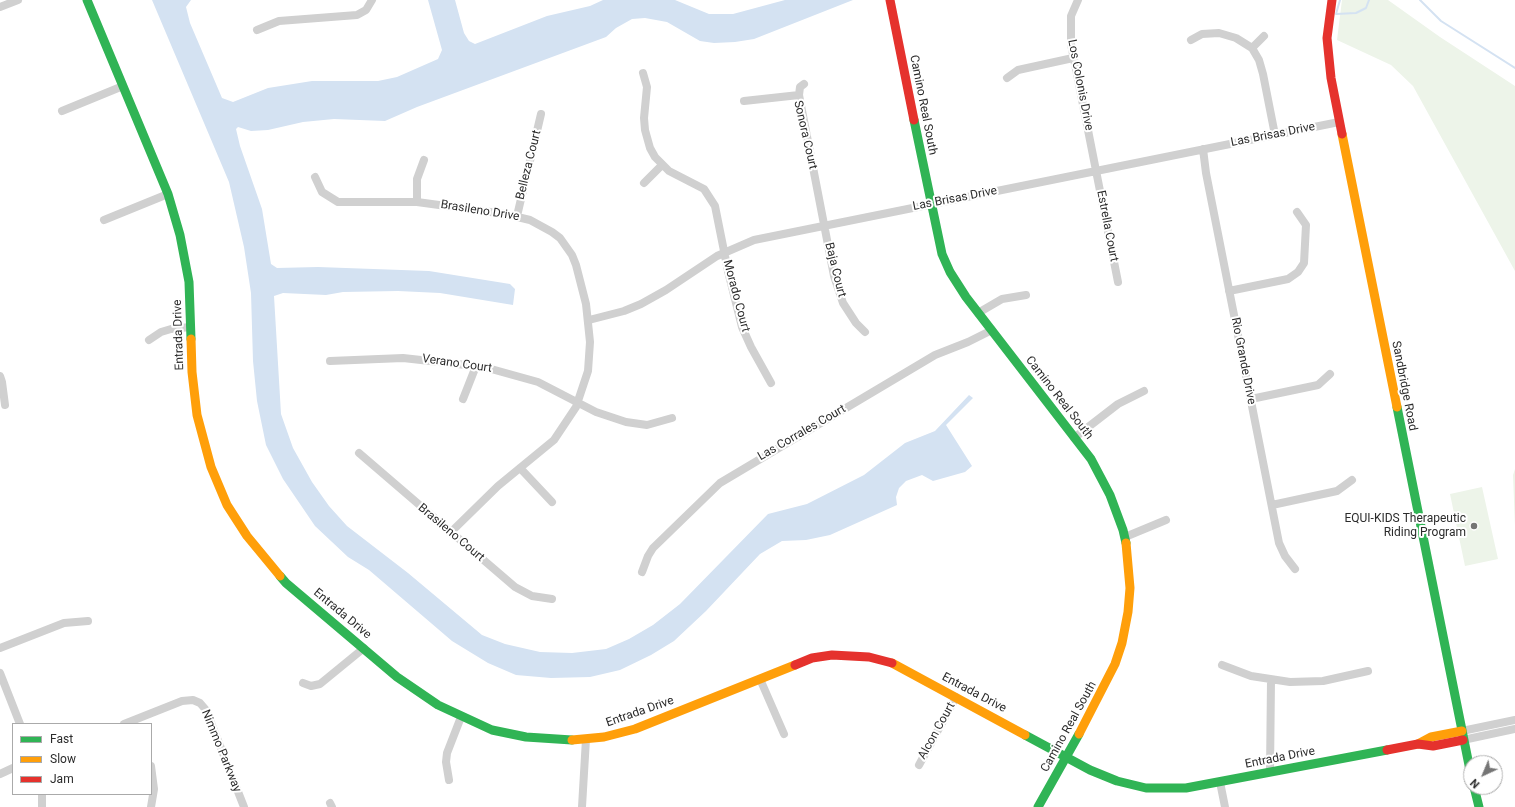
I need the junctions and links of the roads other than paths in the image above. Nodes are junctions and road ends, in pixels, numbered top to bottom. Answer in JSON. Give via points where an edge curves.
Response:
{"nodes":[{"id":1,"x":18,"y":0,"type":"edge"},
{"id":2,"x":87,"y":0,"type":"edge"},
{"id":3,"x":372,"y":0,"type":"edge"},
{"id":4,"x":890,"y":0,"type":"edge"},
{"id":5,"x":1078,"y":0,"type":"edge"},
{"id":6,"x":1332,"y":0,"type":"edge"},
{"id":7,"x":0,"y":7,"type":"edge"},
{"id":8,"x":257,"y":30,"type":"dead end"},
{"id":9,"x":1264,"y":36,"type":"dead end"},
{"id":10,"x":1191,"y":40,"type":"dead end"},
{"id":11,"x":1252,"y":48,"type":"junction"},
{"id":12,"x":1073,"y":58,"type":"junction"},
{"id":13,"x":643,"y":73,"type":"dead end"},
{"id":14,"x":1007,"y":78,"type":"dead end"},
{"id":15,"x":804,"y":84,"type":"dead end"},
{"id":16,"x":123,"y":86,"type":"junction"},
{"id":17,"x":799,"y":95,"type":"junction"},
{"id":18,"x":744,"y":102,"type":"dead end"},
{"id":19,"x":62,"y":111,"type":"dead end"},
{"id":20,"x":541,"y":114,"type":"dead end"},
{"id":21,"x":1339,"y":122,"type":"junction"},
{"id":22,"x":1275,"y":135,"type":"junction"},
{"id":23,"x":1203,"y":149,"type":"junction"},
{"id":24,"x":424,"y":160,"type":"dead end"},
{"id":25,"x":662,"y":165,"type":"junction"},
{"id":26,"x":1096,"y":171,"type":"junction"},
{"id":27,"x":315,"y":177,"type":"dead end"},
{"id":28,"x":644,"y":183,"type":"dead end"},
{"id":29,"x":168,"y":194,"type":"junction"},
{"id":30,"x":417,"y":202,"type":"junction"},
{"id":31,"x":930,"y":204,"type":"junction"},
{"id":32,"x":1298,"y":212,"type":"dead end"},
{"id":33,"x":516,"y":216,"type":"junction"},
{"id":34,"x":104,"y":220,"type":"dead end"},
{"id":35,"x":824,"y":225,"type":"junction"},
{"id":36,"x":725,"y":252,"type":"junction"},
{"id":37,"x":1118,"y":282,"type":"dead end"},
{"id":38,"x":1229,"y":291,"type":"junction"},
{"id":39,"x":1026,"y":295,"type":"dead end"},
{"id":40,"x":978,"y":313,"type":"junction"},
{"id":41,"x":589,"y":320,"type":"junction"},
{"id":42,"x":190,"y":327,"type":"junction"},
{"id":43,"x":992,"y":330,"type":"junction"},
{"id":44,"x":865,"y":332,"type":"dead end"},
{"id":45,"x":149,"y":340,"type":"dead end"},
{"id":46,"x":330,"y":361,"type":"dead end"},
{"id":47,"x":476,"y":366,"type":"junction"},
{"id":48,"x":1330,"y":374,"type":"dead end"},
{"id":49,"x":0,"y":376,"type":"edge"},
{"id":50,"x":771,"y":383,"type":"dead end"},
{"id":51,"x":1144,"y":391,"type":"dead end"},
{"id":52,"x":463,"y":398,"type":"dead end"},
{"id":53,"x":1251,"y":399,"type":"junction"},
{"id":54,"x":578,"y":402,"type":"junction"},
{"id":55,"x":5,"y":405,"type":"dead end"},
{"id":56,"x":672,"y":418,"type":"dead end"},
{"id":57,"x":1074,"y":438,"type":"junction"},
{"id":58,"x":359,"y":453,"type":"dead end"},
{"id":59,"x":520,"y":468,"type":"junction"},
{"id":60,"x":1352,"y":480,"type":"dead end"},
{"id":61,"x":552,"y":502,"type":"dead end"},
{"id":62,"x":1272,"y":504,"type":"junction"},
{"id":63,"x":1166,"y":520,"type":"dead end"},
{"id":64,"x":450,"y":533,"type":"junction"},
{"id":65,"x":1125,"y":537,"type":"junction"},
{"id":66,"x":1295,"y":569,"type":"dead end"},
{"id":67,"x":642,"y":572,"type":"dead end"},
{"id":68,"x":552,"y":599,"type":"dead end"},
{"id":69,"x":88,"y":622,"type":"dead end"},
{"id":70,"x":0,"y":648,"type":"edge"},
{"id":71,"x":364,"y":648,"type":"junction"},
{"id":72,"x":1222,"y":665,"type":"dead end"},
{"id":73,"x":1368,"y":671,"type":"dead end"},
{"id":74,"x":0,"y":673,"type":"edge"},
{"id":75,"x":760,"y":679,"type":"junction"},
{"id":76,"x":1271,"y":680,"type":"junction"},
{"id":77,"x":303,"y":683,"type":"dead end"},
{"id":78,"x":956,"y":697,"type":"junction"},
{"id":79,"x":461,"y":717,"type":"junction"},
{"id":80,"x":1515,"y":720,"type":"edge"},
{"id":81,"x":135,"y":722,"type":"edge"},
{"id":82,"x":20,"y":723,"type":"edge"},
{"id":83,"x":1515,"y":730,"type":"edge"},
{"id":84,"x":784,"y":734,"type":"dead end"},
{"id":85,"x":1462,"y":735,"type":"junction"},
{"id":86,"x":586,"y":740,"type":"junction"},
{"id":87,"x":1466,"y":755,"type":"edge"},
{"id":88,"x":1066,"y":757,"type":"junction"},
{"id":89,"x":918,"y":766,"type":"dead end"},
{"id":90,"x":12,"y":768,"type":"edge"},
{"id":91,"x":1270,"y":772,"type":"junction"},
{"id":92,"x":0,"y":774,"type":"edge"},
{"id":93,"x":152,"y":774,"type":"edge"},
{"id":94,"x":449,"y":780,"type":"dead end"},
{"id":95,"x":1220,"y":782,"type":"junction"},
{"id":96,"x":42,"y":795,"type":"edge"},
{"id":97,"x":1476,"y":795,"type":"edge"},
{"id":98,"x":42,"y":807,"type":"edge"},
{"id":99,"x":151,"y":807,"type":"edge"},
{"id":100,"x":244,"y":807,"type":"edge"},
{"id":101,"x":582,"y":807,"type":"edge"},
{"id":102,"x":1038,"y":807,"type":"edge"},
{"id":103,"x":1225,"y":807,"type":"edge"},
{"id":104,"x":1479,"y":807,"type":"edge"}],
"edges":[{"from":1,"to":7,"type":"street"},
{"from":2,"to":16,"type":"street","name":"Entrada Drive"},
{"from":3,"to":8,"type":"street","via":[[366,10],[357,15],[279,21]]},
{"from":4,"to":31,"type":"street","name":"Camino Real South"},
{"from":5,"to":12,"type":"street","name":"Los Colonis Drive","via":[[1071,16]]},
{"from":6,"to":21,"type":"street","name":"Sandbridge Road","via":[[1328,22],[1328,54]]},
{"from":9,"to":11,"type":"street"},
{"from":10,"to":11,"type":"street","via":[[1202,34],[1219,33],[1236,38]]},
{"from":11,"to":22,"type":"street","via":[[1263,74]]},
{"from":12,"to":14,"type":"street","via":[[1018,70]]},
{"from":12,"to":26,"type":"street","name":"Los Colonis Drive"},
{"from":13,"to":25,"type":"street","via":[[647,87],[645,130],[650,148]]},
{"from":15,"to":17,"type":"street","via":[[800,87]]},
{"from":16,"to":19,"type":"street"},
{"from":16,"to":29,"type":"street","name":"Entrada Drive"},
{"from":17,"to":18,"type":"street","name":"Sonora Court"},
{"from":17,"to":35,"type":"street","name":"Sonora Court"},
{"from":20,"to":33,"type":"street","name":"Belleza Court"},
{"from":21,"to":22,"type":"street","name":"Las Brisas Drive"},
{"from":21,"to":85,"type":"street","name":"Sandbridge Road"},
{"from":22,"to":23,"type":"street","name":"Las Brisas Drive"},
{"from":23,"to":26,"type":"street","name":"Las Brisas Drive"},
{"from":23,"to":38,"type":"street","name":"Rio Grande Drive"},
{"from":24,"to":30,"type":"street","via":[[417,179]]},
{"from":25,"to":28,"type":"street"},
{"from":25,"to":36,"type":"street","name":"Morado Court","via":[[697,185],[710,197],[715,206]]},
{"from":26,"to":31,"type":"street","name":"Las Brisas Drive"},
{"from":26,"to":37,"type":"street","name":"Estrella Court"},
{"from":27,"to":30,"type":"street","name":"Brasileno Drive","via":[[322,192],[338,202]]},
{"from":29,"to":34,"type":"street"},
{"from":29,"to":42,"type":"street","name":"Entrada Drive","via":[[185,258],[190,295]]},
{"from":30,"to":33,"type":"street","name":"Brasileno Drive"},
{"from":31,"to":35,"type":"street","name":"Las Brisas Drive"},
{"from":31,"to":40,"type":"street","name":"Camino Real South","via":[[938,242],[948,266],[956,283]]},
{"from":32,"to":38,"type":"street","via":[[1306,225],[1304,263],[1298,272],[1288,279]]},
{"from":33,"to":41,"type":"street","name":"Brasileno Drive","via":[[535,222],[552,232],[566,246],[576,265]]},
{"from":35,"to":36,"type":"street","name":"Las Brisas Drive","via":[[754,240]]},
{"from":35,"to":44,"type":"street","name":"Baja Court","via":[[841,298],[849,314]]},
{"from":36,"to":41,"type":"street","name":"Las Brisas Drive","via":[[654,298],[624,311]]},
{"from":36,"to":50,"type":"street","name":"Morado Court","via":[[742,327]]},
{"from":38,"to":53,"type":"street","name":"Rio Grande Drive"},
{"from":39,"to":40,"type":"street","via":[[1002,299]]},
{"from":40,"to":43,"type":"street","name":"Camino Real South"},
{"from":41,"to":54,"type":"street","name":"Brasileno Drive","via":[[588,370]]},
{"from":42,"to":45,"type":"street","via":[[161,332]]},
{"from":42,"to":71,"type":"street","name":"Entrada Drive","via":[[192,372],[199,426],[211,467],[227,505],[247,536],[286,583]]},
{"from":43,"to":57,"type":"street","name":"Camino Real South"},
{"from":43,"to":67,"type":"street","name":"Las Corrales Court","via":[[935,355],[720,483],[653,548]]},
{"from":46,"to":47,"type":"street","name":"Verano Court","via":[[403,358]]},
{"from":47,"to":52,"type":"street"},
{"from":47,"to":54,"type":"street","name":"Verano Court","via":[[505,371],[532,380]]},
{"from":48,"to":53,"type":"street","via":[[1318,385]]},
{"from":49,"to":55,"type":"street"},
{"from":51,"to":57,"type":"street","via":[[1118,404]]},
{"from":53,"to":62,"type":"street","name":"Rio Grande Drive"},
{"from":54,"to":56,"type":"street","name":"Verano Court","via":[[611,418],[638,425]]},
{"from":54,"to":59,"type":"street","name":"Brasileno Drive","via":[[554,440]]},
{"from":57,"to":65,"type":"street","name":"Camino Real South","via":[[1101,477],[1118,514]]},
{"from":58,"to":64,"type":"street","name":"Brasileno Court"},
{"from":59,"to":61,"type":"street"},
{"from":59,"to":64,"type":"street","name":"Brasileno Drive","via":[[478,504]]},
{"from":60,"to":62,"type":"street","via":[[1337,491]]},
{"from":62,"to":66,"type":"street","name":"Rio Grande Drive","via":[[1281,547]]},
{"from":63,"to":65,"type":"street"},
{"from":64,"to":68,"type":"street","name":"Brasileno Court","via":[[515,586],[532,596]]},
{"from":65,"to":88,"type":"street","name":"Camino Real South","via":[[1130,588],[1122,643],[1106,684]]},
{"from":69,"to":70,"type":"street","via":[[64,623]]},
{"from":71,"to":77,"type":"street","via":[[320,684],[311,686]]},
{"from":71,"to":79,"type":"street","name":"Entrada Drive","via":[[417,692]]},
{"from":72,"to":76,"type":"street","via":[[1251,676]]},
{"from":73,"to":76,"type":"street","via":[[1323,681]]},
{"from":74,"to":82,"type":"street"},
{"from":75,"to":78,"type":"street","name":"Entrada Drive","via":[[812,658],[852,654],[897,665]]},
{"from":75,"to":84,"type":"street"},
{"from":75,"to":86,"type":"street","name":"Entrada Drive","via":[[635,729]]},
{"from":76,"to":91,"type":"street"},
{"from":78,"to":88,"type":"street","name":"Entrada Drive"},
{"from":78,"to":89,"type":"street","name":"Alcon Court"},
{"from":79,"to":86,"type":"street","name":"Entrada Drive","via":[[507,734]]},
{"from":79,"to":94,"type":"street","via":[[447,753],[446,767]]},
{"from":80,"to":85,"type":"street"},
{"from":81,"to":100,"type":"street","name":"Nimmo Parkway","via":[[182,701],[192,700],[200,703],[206,710]]},
{"from":83,"to":85,"type":"street"},
{"from":85,"to":87,"type":"street","name":"Sandbridge Road"},
{"from":85,"to":91,"type":"street","name":"Entrada Drive","via":[[1434,746],[1418,744]]},
{"from":86,"to":101,"type":"street"},
{"from":88,"to":95,"type":"street","name":"Entrada Drive","via":[[1117,782],[1146,788],[1186,788]]},
{"from":88,"to":102,"type":"street","name":"Camino Real South"},
{"from":90,"to":92,"type":"street"},
{"from":91,"to":95,"type":"street","name":"Entrada Drive"},
{"from":93,"to":99,"type":"street","via":[[154,789]]},
{"from":95,"to":103,"type":"street"},
{"from":96,"to":98,"type":"street"},
{"from":97,"to":104,"type":"street"}]}
